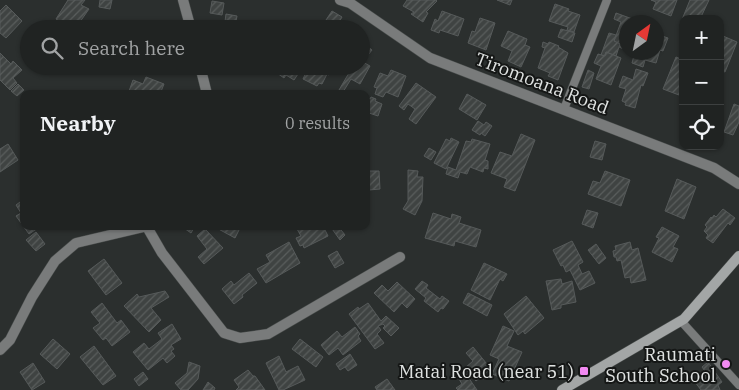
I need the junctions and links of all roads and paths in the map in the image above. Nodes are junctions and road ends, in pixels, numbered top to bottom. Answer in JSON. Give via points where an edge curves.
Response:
{"nodes":[{"id":1,"x":183,"y":0,"type":"edge"},
{"id":2,"x":607,"y":0,"type":"edge"},
{"id":3,"x":347,"y":1,"type":"edge"},
{"id":4,"x":189,"y":20,"type":"edge"},
{"id":5,"x":202,"y":75,"type":"edge"},
{"id":6,"x":206,"y":90,"type":"edge"},
{"id":7,"x":564,"y":109,"type":"junction"},
{"id":8,"x":739,"y":184,"type":"edge"},
{"id":9,"x":131,"y":230,"type":"edge"},
{"id":10,"x":150,"y":230,"type":"edge"},
{"id":11,"x":739,"y":256,"type":"edge"},
{"id":12,"x":400,"y":257,"type":"dead end"},
{"id":13,"x":681,"y":320,"type":"junction"},
{"id":14,"x":0,"y":350,"type":"edge"},
{"id":15,"x":739,"y":385,"type":"edge"},
{"id":16,"x":562,"y":390,"type":"edge"}],
"edges":[{"from":1,"to":4,"type":"street"},
{"from":2,"to":7,"type":"lane"},
{"from":3,"to":7,"type":"street","name":"Tiromoana Road","via":[[430,58]]},
{"from":5,"to":6,"type":"street"},
{"from":7,"to":8,"type":"street","name":"Tiromoana Road","via":[[714,168]]},
{"from":9,"to":14,"type":"street","via":[[76,243],[55,261],[10,340]]},
{"from":10,"to":12,"type":"street","via":[[162,253],[224,333],[240,338],[268,334]]},
{"from":11,"to":13,"type":"street"},
{"from":13,"to":15,"type":"lane"},
{"from":13,"to":16,"type":"street"}]}
